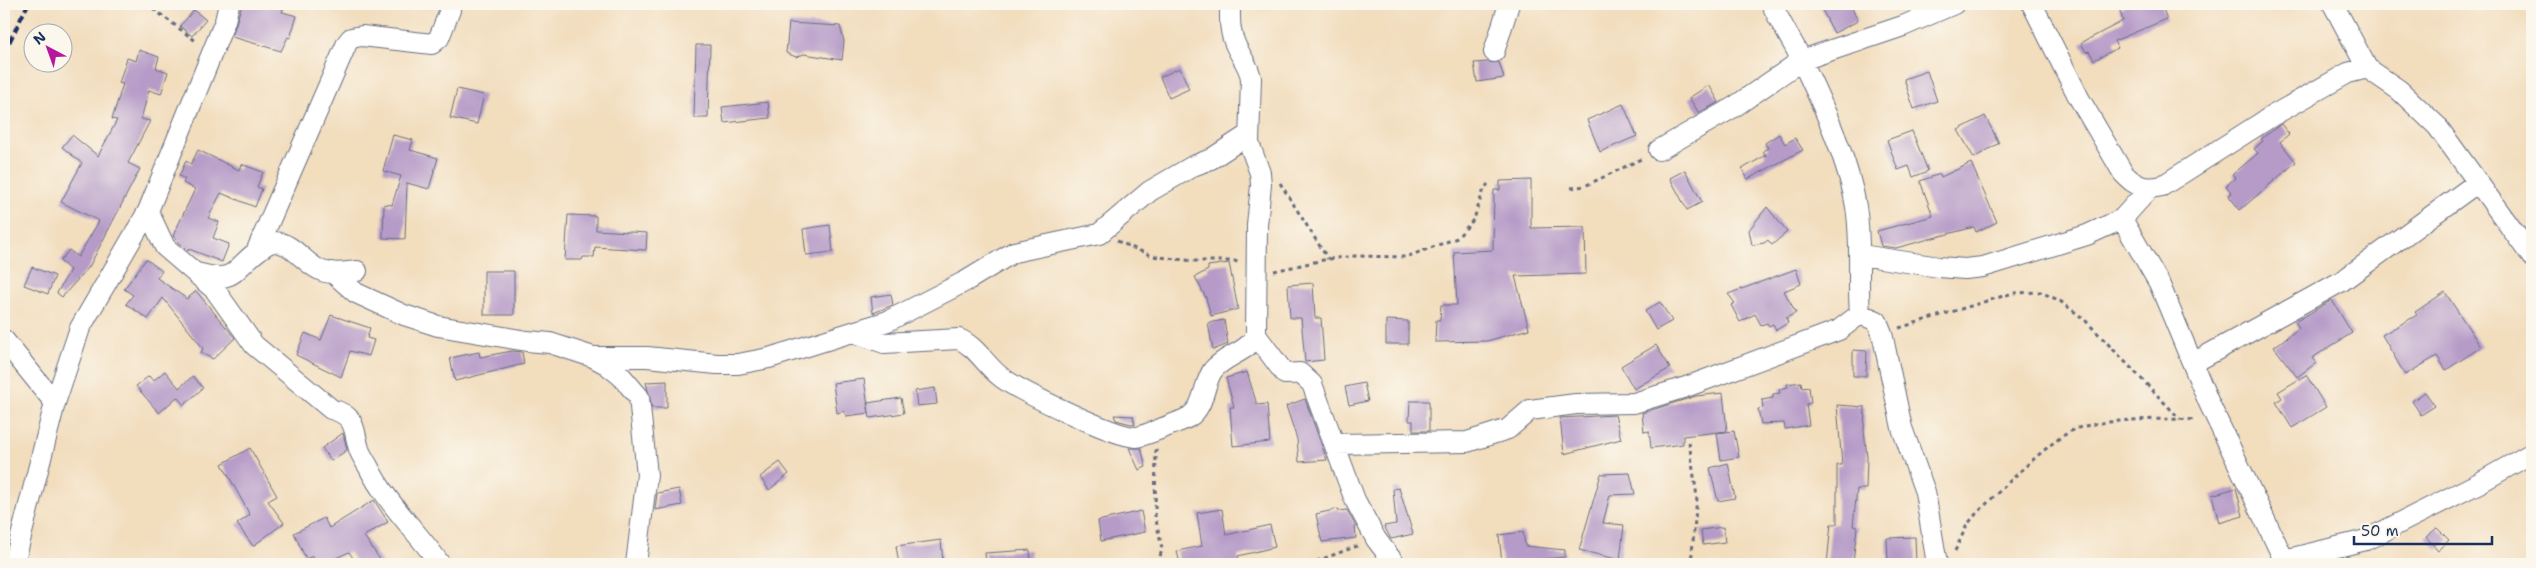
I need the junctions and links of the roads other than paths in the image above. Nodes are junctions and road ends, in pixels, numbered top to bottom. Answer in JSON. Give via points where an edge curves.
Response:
{"nodes":[{"id":1,"x":229,"y":4,"type":"edge"},
{"id":2,"x":1230,"y":4,"type":"edge"},
{"id":3,"x":1510,"y":4,"type":"edge"},
{"id":4,"x":1772,"y":4,"type":"edge"},
{"id":5,"x":1954,"y":4,"type":"edge"},
{"id":6,"x":2032,"y":4,"type":"edge"},
{"id":7,"x":2333,"y":4,"type":"edge"},
{"id":8,"x":450,"y":10,"type":"dead end"},
{"id":9,"x":1494,"y":52,"type":"dead end"},
{"id":10,"x":1802,"y":60,"type":"junction"},
{"id":11,"x":2367,"y":68,"type":"junction"},
{"id":12,"x":1249,"y":134,"type":"junction"},
{"id":13,"x":1659,"y":150,"type":"road end"},
{"id":14,"x":2478,"y":182,"type":"junction"},
{"id":15,"x":2149,"y":189,"type":"junction"},
{"id":16,"x":148,"y":211,"type":"junction"},
{"id":17,"x":2122,"y":219,"type":"junction"},
{"id":18,"x":256,"y":252,"type":"junction"},
{"id":19,"x":1861,"y":255,"type":"junction"},
{"id":20,"x":2532,"y":256,"type":"edge"},
{"id":21,"x":357,"y":271,"type":"dead end"},
{"id":22,"x":332,"y":272,"type":"junction"},
{"id":23,"x":196,"y":273,"type":"junction"},
{"id":24,"x":1860,"y":314,"type":"junction"},
{"id":25,"x":853,"y":332,"type":"junction"},
{"id":26,"x":1256,"y":335,"type":"junction"},
{"id":27,"x":4,"y":340,"type":"edge"},
{"id":28,"x":593,"y":357,"type":"junction"},
{"id":29,"x":2193,"y":363,"type":"junction"},
{"id":30,"x":55,"y":403,"type":"junction"},
{"id":31,"x":1336,"y":444,"type":"junction"},
{"id":32,"x":2532,"y":453,"type":"edge"},
{"id":33,"x":1945,"y":559,"type":"edge"},
{"id":34,"x":2285,"y":562,"type":"edge"},
{"id":35,"x":14,"y":564,"type":"edge"},
{"id":36,"x":440,"y":564,"type":"edge"},
{"id":37,"x":636,"y":564,"type":"edge"},
{"id":38,"x":1395,"y":564,"type":"edge"}],
"edges":[{"from":1,"to":16,"type":"street"},
{"from":2,"to":12,"type":"street","via":[[1233,40],[1250,69]]},
{"from":3,"to":9,"type":"street"},
{"from":4,"to":10,"type":"street"},
{"from":5,"to":10,"type":"street","via":[[1902,26]]},
{"from":6,"to":15,"type":"street","via":[[2079,98],[2123,173],[2132,182]]},
{"from":7,"to":11,"type":"street"},
{"from":8,"to":18,"type":"street","via":[[439,38],[432,44],[362,36],[351,38]]},
{"from":10,"to":13,"type":"street","via":[[1734,107]]},
{"from":10,"to":19,"type":"street","via":[[1848,173],[1856,207]]},
{"from":11,"to":14,"type":"street","via":[[2399,90],[2437,126]]},
{"from":11,"to":15,"type":"street","via":[[2331,82],[2162,186]]},
{"from":12,"to":25,"type":"street","via":[[1211,159],[1150,190],[1099,234],[1014,252],[913,310]]},
{"from":12,"to":26,"type":"street","via":[[1261,185],[1256,225]]},
{"from":14,"to":20,"type":"street"},
{"from":14,"to":29,"type":"street","via":[[2342,281]]},
{"from":15,"to":17,"type":"street"},
{"from":16,"to":23,"type":"street","via":[[165,247]]},
{"from":16,"to":30,"type":"street","via":[[80,328]]},
{"from":17,"to":19,"type":"street","via":[[2086,235],[1983,267],[1965,269],[1904,263]]},
{"from":17,"to":29,"type":"street","via":[[2159,283]]},
{"from":18,"to":22,"type":"street","via":[[271,242],[282,243],[318,269]]},
{"from":18,"to":23,"type":"street","via":[[228,277]]},
{"from":19,"to":24,"type":"street"},
{"from":21,"to":22,"type":"street"},
{"from":22,"to":28,"type":"street","via":[[356,293],[404,315],[430,323],[550,343]]},
{"from":23,"to":36,"type":"street","via":[[226,302],[264,356],[331,410],[341,412],[349,419],[359,448],[384,495],[419,534]]},
{"from":24,"to":31,"type":"street","via":[[1839,330],[1634,404],[1576,404],[1530,410],[1508,429],[1467,442]]},
{"from":24,"to":33,"type":"street","via":[[1876,322],[1882,333],[1902,428]]},
{"from":25,"to":26,"type":"street","via":[[884,343],[959,339],[1002,378],[1124,435],[1137,437],[1190,417],[1201,402],[1214,369],[1253,342]]},
{"from":25,"to":28,"type":"street","via":[[769,358],[738,364],[647,356]]},
{"from":26,"to":31,"type":"street","via":[[1285,374],[1300,373],[1312,384]]},
{"from":27,"to":30,"type":"street"},
{"from":28,"to":37,"type":"street","via":[[622,376],[639,397],[647,475]]},
{"from":29,"to":34,"type":"street","via":[[2217,421]]},
{"from":30,"to":35,"type":"street"},
{"from":31,"to":38,"type":"street","via":[[1348,486],[1376,539]]},
{"from":32,"to":34,"type":"street","via":[[2366,540]]}]}
